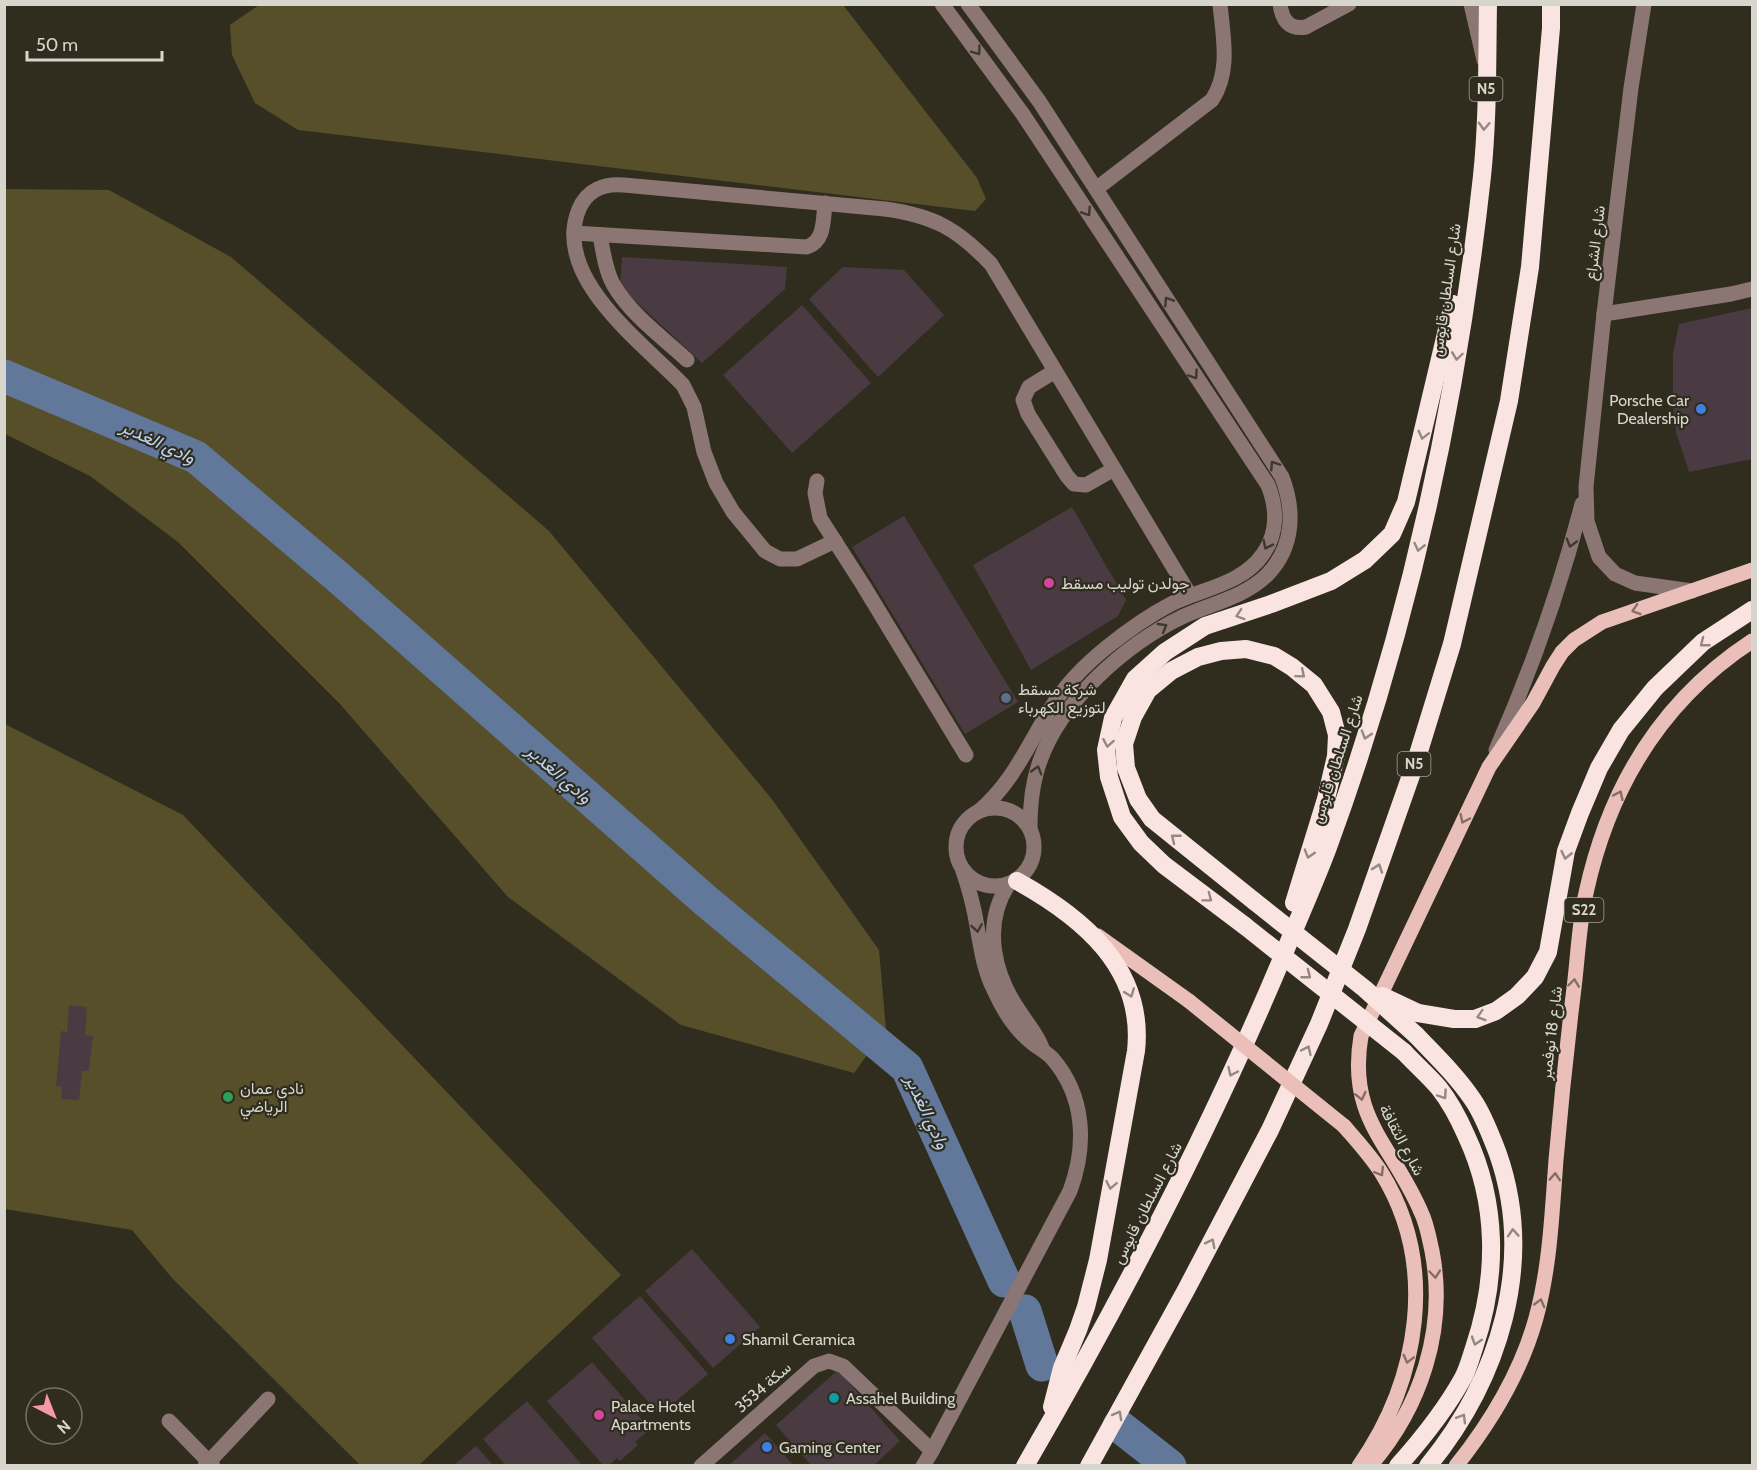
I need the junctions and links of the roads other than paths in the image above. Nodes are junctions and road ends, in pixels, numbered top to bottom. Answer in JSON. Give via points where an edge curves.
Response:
{"nodes":[{"id":1,"x":942,"y":4,"type":"edge"},
{"id":2,"x":968,"y":4,"type":"edge"},
{"id":3,"x":1220,"y":4,"type":"edge"},
{"id":4,"x":1280,"y":4,"type":"edge"},
{"id":5,"x":1349,"y":4,"type":"edge"},
{"id":6,"x":1471,"y":4,"type":"edge"},
{"id":7,"x":1488,"y":4,"type":"edge"},
{"id":8,"x":1551,"y":4,"type":"edge"},
{"id":9,"x":1644,"y":4,"type":"edge"},
{"id":10,"x":1487,"y":68,"type":"junction"},
{"id":11,"x":1482,"y":173,"type":"junction"},
{"id":12,"x":1095,"y":189,"type":"junction"},
{"id":13,"x":825,"y":203,"type":"junction"},
{"id":14,"x":574,"y":233,"type":"junction"},
{"id":15,"x":600,"y":235,"type":"junction"},
{"id":16,"x":1752,"y":289,"type":"edge"},
{"id":17,"x":1604,"y":314,"type":"junction"},
{"id":18,"x":687,"y":360,"type":"dead end"},
{"id":19,"x":1055,"y":371,"type":"junction"},
{"id":20,"x":1114,"y":470,"type":"junction"},
{"id":21,"x":817,"y":481,"type":"dead end"},
{"id":22,"x":1586,"y":487,"type":"junction"},
{"id":23,"x":835,"y":541,"type":"junction"},
{"id":24,"x":1752,"y":570,"type":"edge"},
{"id":25,"x":1692,"y":591,"type":"junction"},
{"id":26,"x":1190,"y":595,"type":"junction"},
{"id":27,"x":1752,"y":610,"type":"edge"},
{"id":28,"x":1752,"y":640,"type":"edge"},
{"id":29,"x":966,"y":755,"type":"dead end"},
{"id":30,"x":1489,"y":766,"type":"junction"},
{"id":31,"x":978,"y":812,"type":"junction"},
{"id":32,"x":1030,"y":828,"type":"junction"},
{"id":33,"x":963,"y":871,"type":"junction"},
{"id":34,"x":1012,"y":883,"type":"junction"},
{"id":35,"x":1084,"y":925,"type":"junction"},
{"id":36,"x":1365,"y":989,"type":"junction"},
{"id":37,"x":1256,"y":1020,"type":"junction"},
{"id":38,"x":1042,"y":1048,"type":"junction"},
{"id":39,"x":268,"y":1399,"type":"dead end"},
{"id":40,"x":170,"y":1421,"type":"dead end"},
{"id":41,"x":1050,"y":1423,"type":"junction"},
{"id":42,"x":932,"y":1451,"type":"junction"},
{"id":43,"x":209,"y":1464,"type":"edge"},
{"id":44,"x":701,"y":1466,"type":"edge"},
{"id":45,"x":923,"y":1466,"type":"edge"},
{"id":46,"x":1025,"y":1466,"type":"edge"},
{"id":47,"x":1089,"y":1466,"type":"edge"},
{"id":48,"x":1359,"y":1466,"type":"edge"},
{"id":49,"x":1370,"y":1466,"type":"edge"},
{"id":50,"x":1398,"y":1466,"type":"edge"},
{"id":51,"x":1428,"y":1466,"type":"edge"},
{"id":52,"x":1456,"y":1466,"type":"edge"}],
"edges":[{"from":1,"to":26,"type":"street","one_way":true,"via":[[1022,113],[1268,485],[1275,521],[1263,555],[1236,577]]},
{"from":2,"to":12,"type":"street"},
{"from":3,"to":12,"type":"street","via":[[1224,71],[1212,100]]},
{"from":4,"to":5,"type":"street","via":[[1287,24],[1300,28]]},
{"from":6,"to":10,"type":"street"},
{"from":7,"to":10,"type":"highway","name":"شارع السلطان قابوس","number":"N5"},
{"from":47,"to":8,"type":"highway","number":"N5","one_way":true,"via":[[1270,1130],[1357,929],[1416,761],[1452,644],[1509,401],[1530,267]]},
{"from":9,"to":17,"type":"street","name":"شارع الشراع"},
{"from":10,"to":11,"type":"highway","name":"شارع السلطان قابوس","number":"N5","one_way":true},
{"from":11,"to":37,"type":"highway","name":"شارع السلطان قابوس","number":"N5","one_way":true,"via":[[1452,387],[1398,633],[1326,852]]},
{"from":11,"to":50,"type":"highway","one_way":true,"bridge":true,"via":[[1423,436],[1406,502],[1392,534],[1365,560],[1331,581],[1205,626],[1165,652],[1135,679],[1113,718],[1106,750],[1108,777],[1122,817],[1141,843],[1404,1052],[1439,1088],[1475,1154],[1486,1189],[1491,1226],[1488,1300],[1464,1376]]},
{"from":32,"to":12,"type":"street","one_way":true,"via":[[1032,793],[1040,760],[1080,696],[1115,662],[1154,633],[1256,585],[1283,551],[1291,522],[1282,477]]},
{"from":13,"to":14,"type":"street","via":[[612,184],[591,193],[583,202]]},
{"from":13,"to":15,"type":"street","via":[[819,240],[807,247]]},
{"from":13,"to":19,"type":"street","via":[[916,213],[970,242],[991,264]]},
{"from":14,"to":15,"type":"street"},
{"from":14,"to":23,"type":"street","via":[[579,266],[599,297],[683,385],[694,407],[716,483],[765,552],[780,559],[797,559]]},
{"from":15,"to":18,"type":"street","via":[[608,268],[622,297]]},
{"from":16,"to":17,"type":"street"},
{"from":17,"to":22,"type":"street","name":"شارع الشراع"},
{"from":19,"to":20,"type":"street"},
{"from":19,"to":20,"type":"street","via":[[1025,393],[1028,414],[1074,484],[1086,485]]},
{"from":20,"to":26,"type":"street"},
{"from":21,"to":23,"type":"street","via":[[816,506]]},
{"from":22,"to":25,"type":"street","name":"شارع الشراع","via":[[1587,521],[1599,557],[1615,574],[1635,584]]},
{"from":22,"to":30,"type":"street","name":"شارع الشراع","one_way":true,"via":[[1554,601]]},
{"from":23,"to":29,"type":"street"},
{"from":24,"to":25,"type":"main road"},
{"from":25,"to":30,"type":"main road","one_way":true,"via":[[1602,622],[1574,640]]},
{"from":26,"to":31,"type":"street","via":[[1145,619],[1086,667],[1052,705],[1006,784]]},
{"from":27,"to":36,"type":"highway","one_way":true,"bridge":true,"via":[[1703,642],[1655,688],[1621,730],[1599,768],[1566,851],[1548,952],[1535,977],[1517,996],[1476,1019],[1454,1019],[1418,1013]]},
{"from":52,"to":28,"type":"main road","name":"شارع 18 نوفمبر","number":"S22","one_way":true,"via":[[1487,1423],[1514,1374],[1543,1293],[1564,1068],[1586,893],[1610,815],[1645,745],[1667,716]]},
{"from":30,"to":49,"type":"main road","name":"شارع الثقافة","one_way":true,"via":[[1359,1046],[1357,1074],[1365,1111],[1421,1212],[1434,1261],[1436,1286],[1433,1336],[1420,1384],[1397,1430]]},
{"from":31,"to":32,"type":"street","via":[[987,808],[1007,809]]},
{"from":31,"to":33,"type":"street","via":[[963,825],[956,843]]},
{"from":32,"to":34,"type":"street","via":[[1034,857],[1024,874]]},
{"from":33,"to":34,"type":"street","via":[[979,884],[998,887]]},
{"from":33,"to":38,"type":"street","one_way":true,"via":[[975,912],[980,951],[993,990],[1028,1040]]},
{"from":34,"to":35,"type":"highway","via":[[1049,899]]},
{"from":34,"to":38,"type":"street","via":[[998,902],[993,920],[996,958],[1012,1000]]},
{"from":35,"to":41,"type":"highway","one_way":true,"via":[[1123,978],[1136,1011],[1138,1037],[1098,1260],[1057,1385]]},
{"from":35,"to":48,"type":"main road","one_way":true,"bridge":true,"via":[[1189,1001],[1344,1126],[1370,1156],[1392,1192],[1407,1233],[1416,1278],[1415,1324],[1406,1368],[1391,1410]]},
{"from":36,"to":37,"type":"highway","one_way":true,"bridge":true,"via":[[1254,901],[1152,819],[1138,799],[1126,768],[1124,744],[1133,717],[1148,690],[1171,671],[1198,657],[1246,649],[1274,656],[1314,685],[1331,712],[1337,735],[1326,799]]},
{"from":51,"to":36,"type":"highway","one_way":true,"bridge":true,"via":[[1460,1423],[1487,1371],[1505,1316],[1512,1280],[1511,1206],[1491,1134],[1474,1101],[1416,1035]]},
{"from":37,"to":41,"type":"highway","name":"شارع السلطان قابوس","number":"N5","one_way":true,"via":[[1134,1272]]},
{"from":38,"to":42,"type":"street","via":[[1068,1081],[1078,1110],[1082,1143],[1076,1175]]},
{"from":39,"to":43,"type":"street"},
{"from":40,"to":43,"type":"street"},
{"from":41,"to":46,"type":"highway","name":"شارع السلطان قابوس","number":"N5"},
{"from":42,"to":44,"type":"street","name":"سكة 3534","via":[[843,1366],[829,1361],[814,1366]]},
{"from":42,"to":45,"type":"street"}]}
